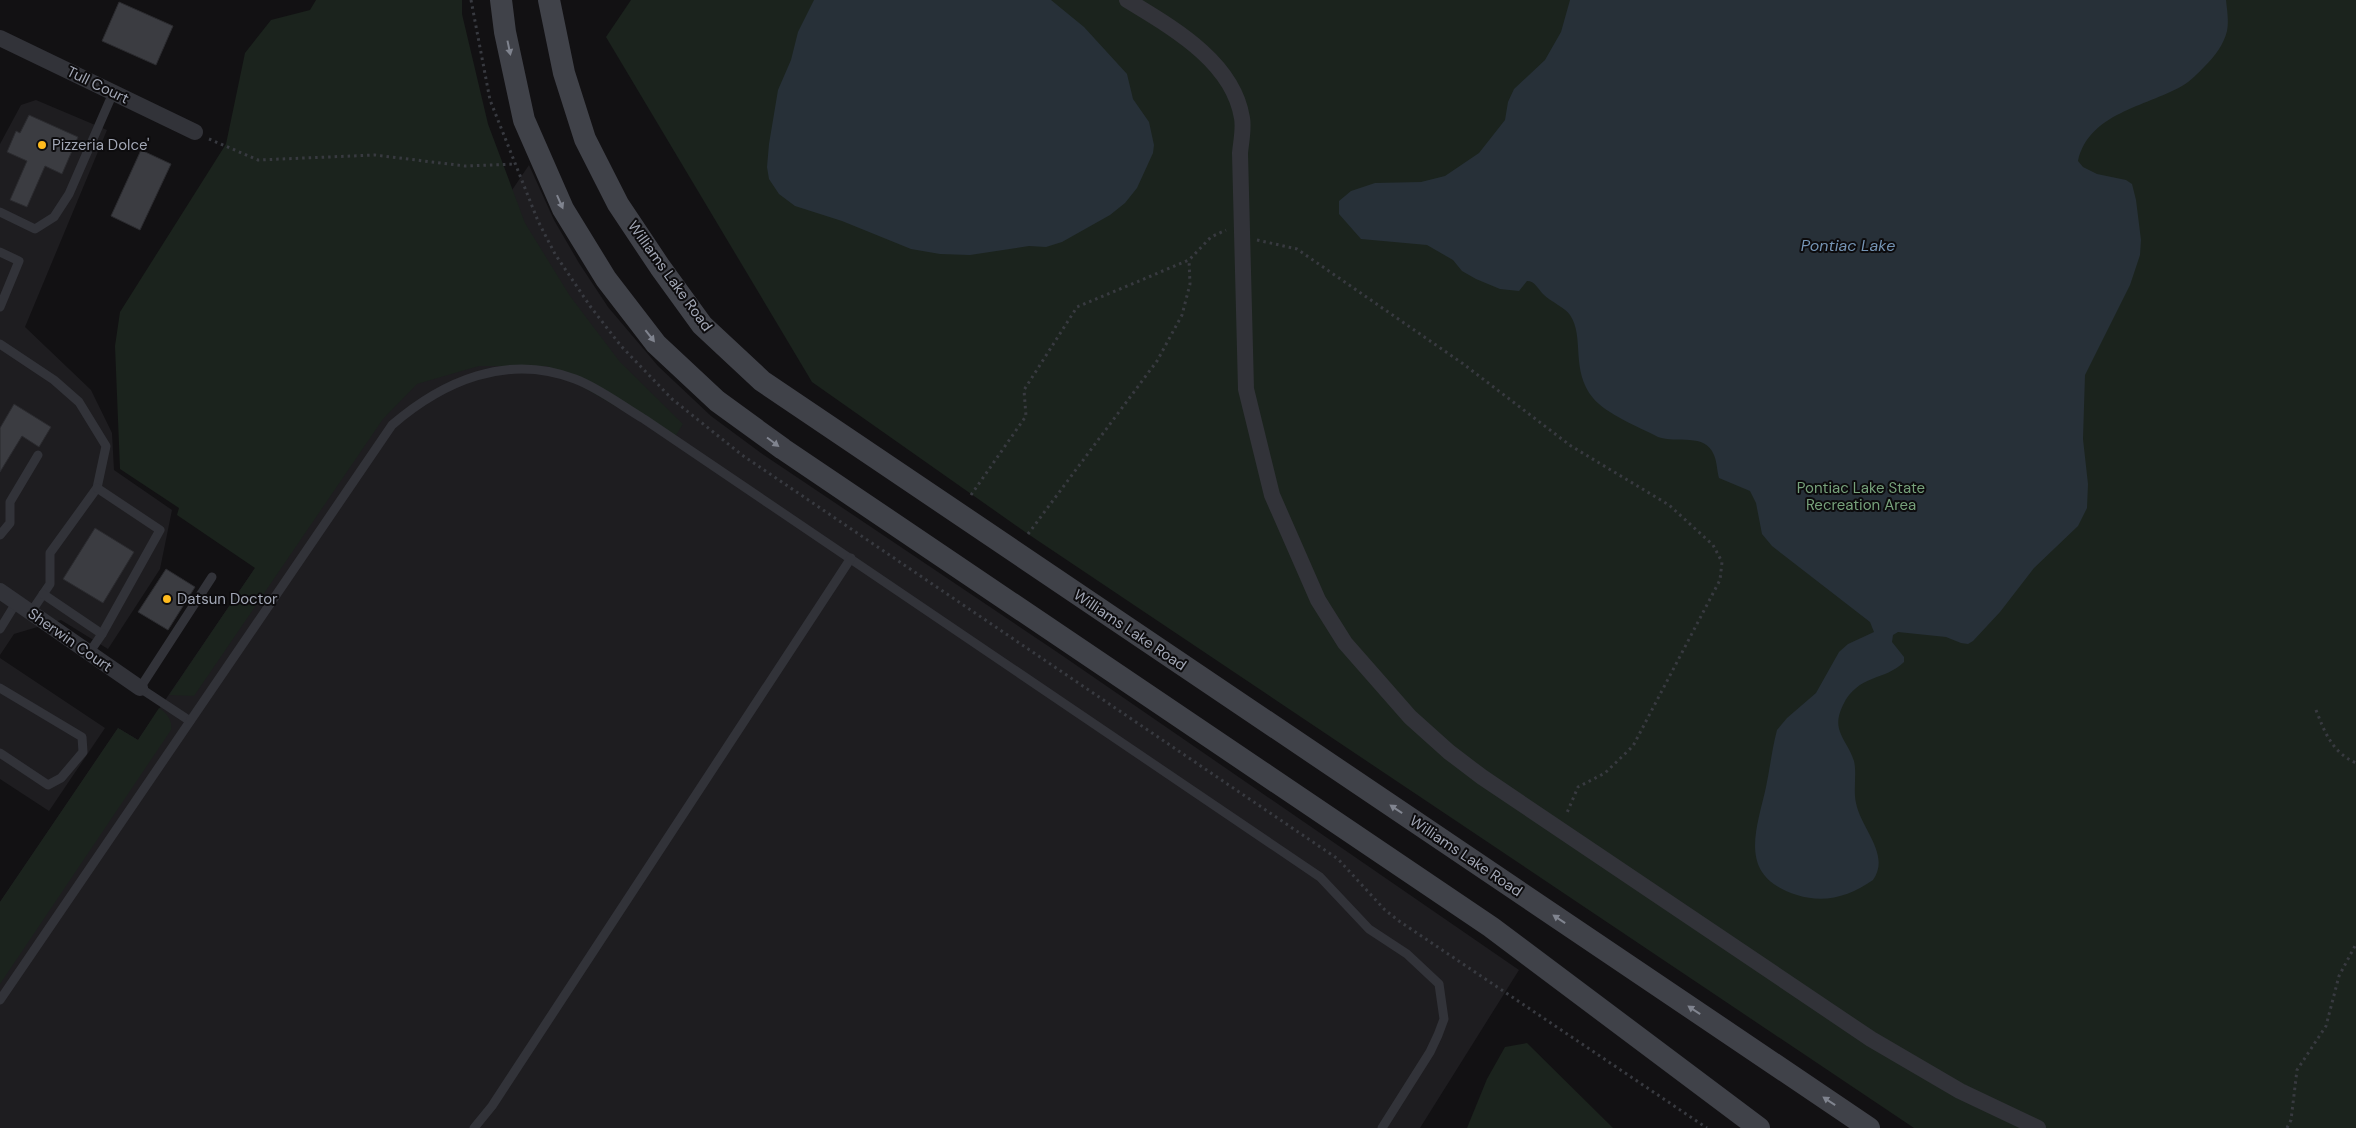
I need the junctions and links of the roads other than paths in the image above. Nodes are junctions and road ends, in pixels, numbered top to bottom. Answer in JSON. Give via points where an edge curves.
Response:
{"nodes":[{"id":1,"x":501,"y":0,"type":"edge"},
{"id":2,"x":549,"y":0,"type":"edge"},
{"id":3,"x":1127,"y":0,"type":"edge"},
{"id":4,"x":0,"y":38,"type":"edge"},
{"id":5,"x":113,"y":93,"type":"junction"},
{"id":6,"x":195,"y":132,"type":"road end"},
{"id":7,"x":0,"y":212,"type":"edge"},
{"id":8,"x":0,"y":252,"type":"edge"},
{"id":9,"x":0,"y":307,"type":"edge"},
{"id":10,"x":0,"y":344,"type":"edge"},
{"id":11,"x":38,"y":454,"type":"dead end"},
{"id":12,"x":97,"y":488,"type":"junction"},
{"id":13,"x":0,"y":535,"type":"edge"},
{"id":14,"x":850,"y":558,"type":"junction"},
{"id":15,"x":212,"y":576,"type":"dead end"},
{"id":16,"x":0,"y":591,"type":"edge"},
{"id":17,"x":43,"y":594,"type":"junction"},
{"id":18,"x":16,"y":603,"type":"junction"},
{"id":19,"x":30,"y":612,"type":"junction"},
{"id":20,"x":0,"y":629,"type":"edge"},
{"id":21,"x":102,"y":634,"type":"junction"},
{"id":22,"x":89,"y":652,"type":"junction"},
{"id":23,"x":0,"y":688,"type":"edge"},
{"id":24,"x":140,"y":688,"type":"junction"},
{"id":25,"x":190,"y":721,"type":"junction"},
{"id":26,"x":0,"y":753,"type":"edge"},
{"id":27,"x":0,"y":1000,"type":"edge"},
{"id":28,"x":474,"y":1128,"type":"edge"},
{"id":29,"x":1382,"y":1128,"type":"edge"},
{"id":30,"x":1759,"y":1128,"type":"edge"},
{"id":31,"x":1870,"y":1128,"type":"edge"},
{"id":32,"x":2038,"y":1128,"type":"edge"}],
"edges":[{"from":1,"to":30,"type":"main road","one_way":true,"via":[[524,120],[563,209],[606,278],[656,344],[717,401],[791,455],[1491,927]]},
{"from":31,"to":2,"type":"main road","name":"Williams Lake Road","one_way":true,"via":[[762,381],[702,325],[618,204],[585,139],[564,73]]},
{"from":3,"to":32,"type":"street","via":[[1200,51],[1220,70],[1233,90],[1242,118],[1240,153],[1246,389],[1272,496],[1318,600],[1345,644],[1410,717],[1482,777],[1879,1044],[1960,1091]]},
{"from":4,"to":5,"type":"street","name":"Tull Court"},
{"from":5,"to":6,"type":"street","name":"Tull Court"},
{"from":5,"to":7,"type":"lane","via":[[69,194],[54,217],[35,229]]},
{"from":8,"to":9,"type":"lane","via":[[19,261]]},
{"from":10,"to":12,"type":"lane","via":[[54,380],[78,402],[95,426],[106,446]]},
{"from":11,"to":13,"type":"lane","via":[[10,502],[10,523]]},
{"from":12,"to":17,"type":"lane","via":[[50,553],[50,584]]},
{"from":12,"to":21,"type":"lane","via":[[160,530]]},
{"from":14,"to":25,"type":"lane","via":[[644,419],[575,379],[529,370],[492,371],[436,392],[392,425]]},
{"from":14,"to":28,"type":"lane","via":[[492,1106]]},
{"from":14,"to":29,"type":"lane","via":[[1320,877],[1369,929],[1407,954],[1439,984],[1444,1019],[1430,1052]]},
{"from":15,"to":24,"type":"lane"},
{"from":16,"to":18,"type":"street","name":"Sherwin Court"},
{"from":17,"to":19,"type":"lane"},
{"from":17,"to":21,"type":"lane"},
{"from":18,"to":19,"type":"street","name":"Sherwin Court"},
{"from":18,"to":20,"type":"lane"},
{"from":19,"to":22,"type":"street","name":"Sherwin Court"},
{"from":21,"to":22,"type":"lane"},
{"from":22,"to":24,"type":"street","name":"Sherwin Court"},
{"from":23,"to":26,"type":"lane","via":[[82,737],[83,752],[61,778],[48,785]]},
{"from":24,"to":25,"type":"lane"},
{"from":25,"to":27,"type":"lane"}]}
